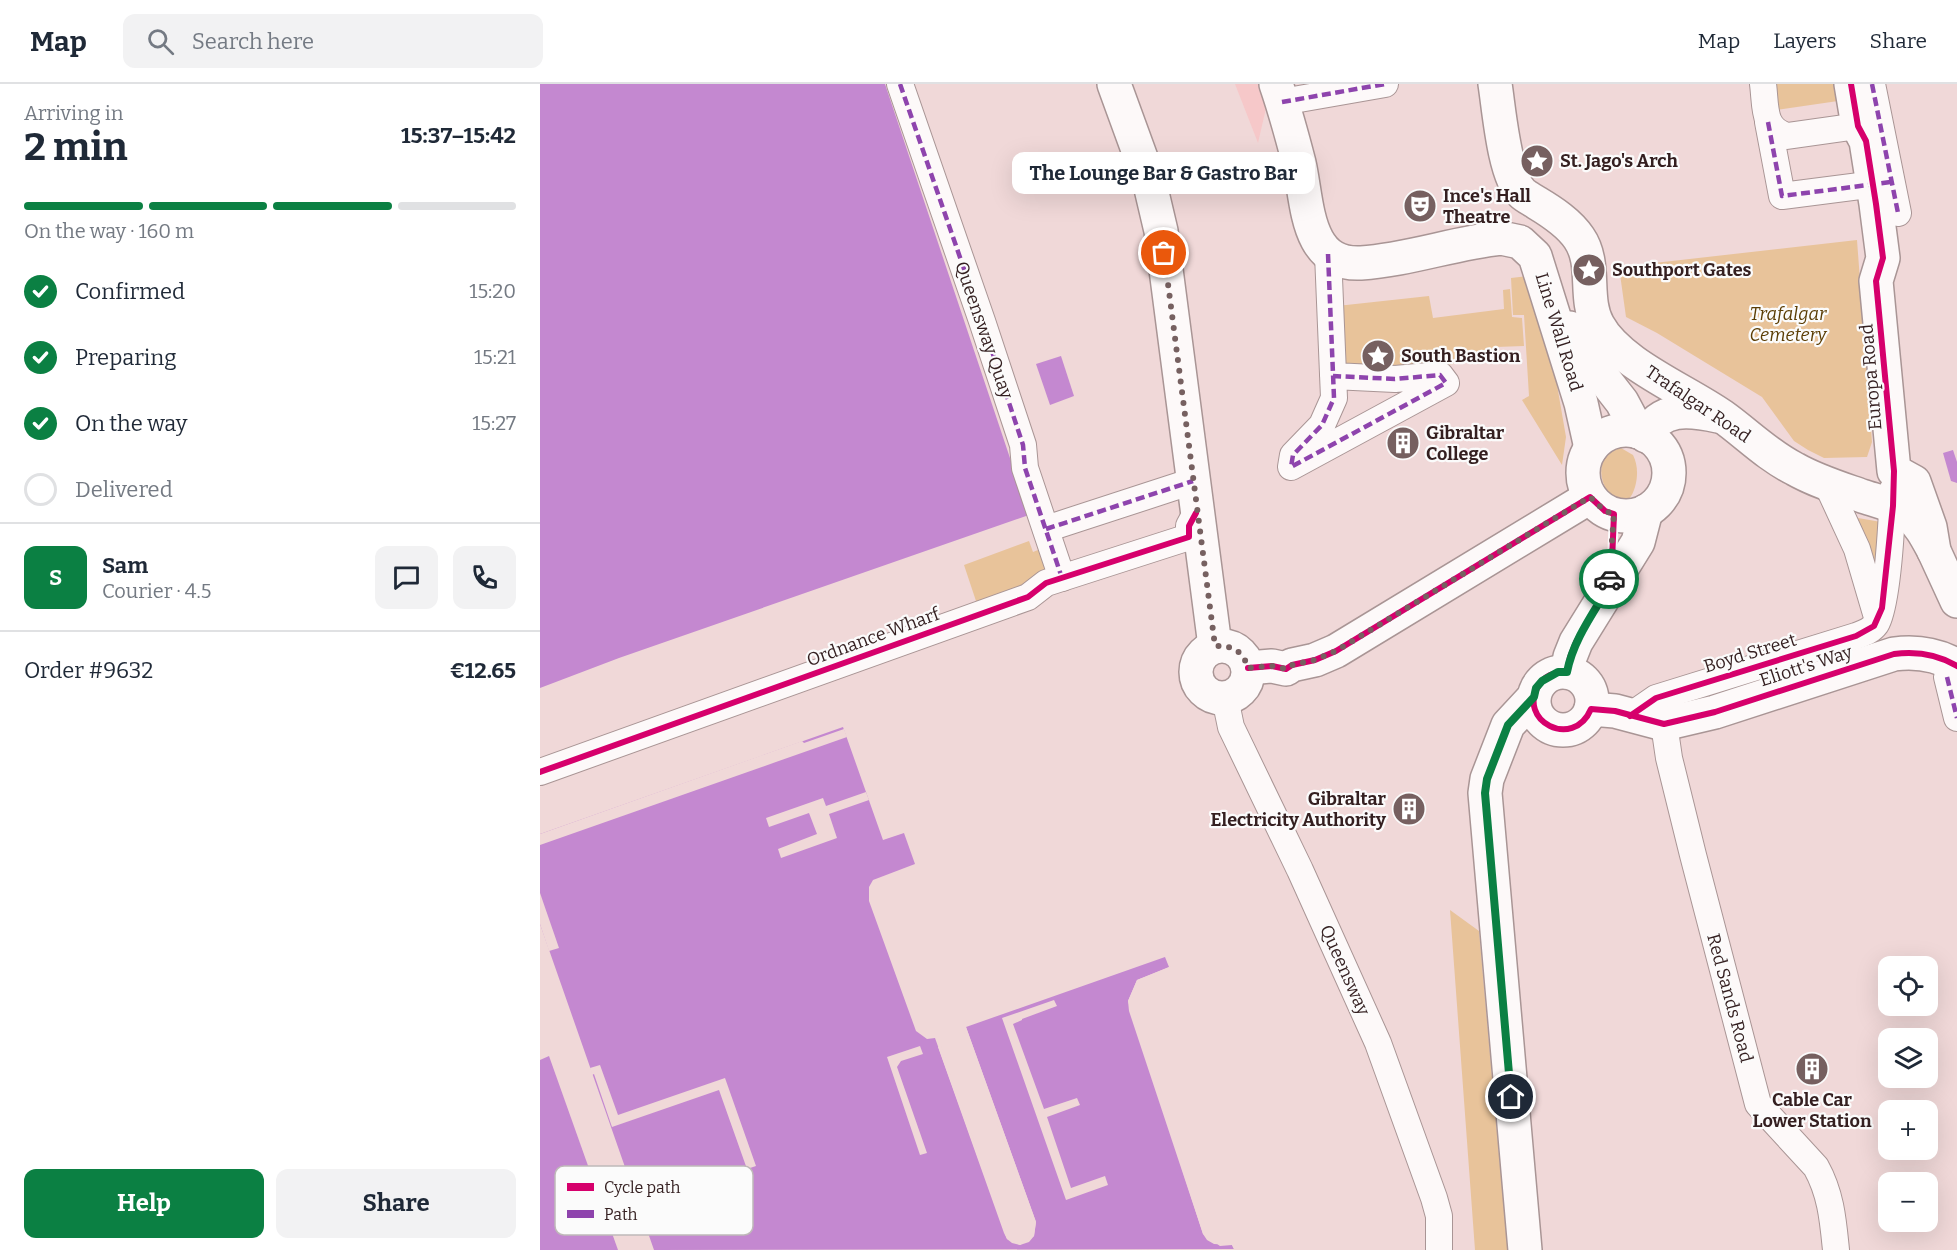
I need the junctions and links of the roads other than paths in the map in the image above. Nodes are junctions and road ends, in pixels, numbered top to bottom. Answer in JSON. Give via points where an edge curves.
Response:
{"nodes":[{"id":1,"x":900,"y":84,"type":"edge"},
{"id":2,"x":1114,"y":84,"type":"edge"},
{"id":3,"x":1385,"y":84,"type":"edge"},
{"id":4,"x":1495,"y":84,"type":"edge"},
{"id":5,"x":1763,"y":84,"type":"edge"},
{"id":6,"x":1851,"y":84,"type":"edge"},
{"id":7,"x":1872,"y":84,"type":"edge"},
{"id":8,"x":1279,"y":93,"type":"edge"},
{"id":9,"x":1768,"y":122,"type":"junction"},
{"id":10,"x":1858,"y":126,"type":"junction"},
{"id":11,"x":1882,"y":183,"type":"junction"},
{"id":12,"x":1521,"y":193,"type":"junction"},
{"id":13,"x":1898,"y":213,"type":"dead end"},
{"id":14,"x":1501,"y":238,"type":"junction"},
{"id":15,"x":1329,"y":255,"type":"junction"},
{"id":16,"x":1333,"y":376,"type":"junction"},
{"id":17,"x":1723,"y":417,"type":"junction"},
{"id":18,"x":1642,"y":434,"type":"junction"},
{"id":19,"x":1591,"y":448,"type":"junction"},
{"id":20,"x":1894,"y":471,"type":"junction"},
{"id":21,"x":1827,"y":484,"type":"junction"},
{"id":22,"x":1195,"y":497,"type":"junction"},
{"id":23,"x":1602,"y":506,"type":"junction"},
{"id":24,"x":1893,"y":506,"type":"junction"},
{"id":25,"x":1647,"y":511,"type":"junction"},
{"id":26,"x":1046,"y":529,"type":"junction"},
{"id":27,"x":1934,"y":551,"type":"junction"},
{"id":28,"x":1062,"y":578,"type":"junction"},
{"id":29,"x":1608,"y":588,"type":"junction"},
{"id":30,"x":1957,"y":601,"type":"edge"},
{"id":31,"x":1878,"y":620,"type":"junction"},
{"id":32,"x":1215,"y":646,"type":"junction"},
{"id":33,"x":1248,"y":668,"type":"junction"},
{"id":34,"x":1952,"y":671,"type":"edge"},
{"id":35,"x":1567,"y":672,"type":"junction"},
{"id":36,"x":1225,"y":698,"type":"junction"},
{"id":37,"x":1538,"y":709,"type":"junction"},
{"id":38,"x":1591,"y":709,"type":"junction"},
{"id":39,"x":1630,"y":716,"type":"junction"},
{"id":40,"x":1957,"y":718,"type":"edge"},
{"id":41,"x":1664,"y":724,"type":"junction"},
{"id":42,"x":540,"y":772,"type":"edge"},
{"id":43,"x":1439,"y":1250,"type":"edge"},
{"id":44,"x":1525,"y":1250,"type":"edge"},
{"id":45,"x":1836,"y":1250,"type":"edge"}],
"edges":[{"from":1,"to":26,"type":"street","name":"Queensway Quay","via":[[1012,411],[1023,445],[1025,468]]},
{"from":2,"to":22,"type":"main road","via":[[1149,180],[1161,231]]},
{"from":3,"to":8,"type":"street"},
{"from":4,"to":12,"type":"main road","via":[[1509,164]]},
{"from":5,"to":9,"type":"street"},
{"from":6,"to":10,"type":"main road","name":"Europa Road"},
{"from":7,"to":11,"type":"street"},
{"from":8,"to":15,"type":"main road","via":[[1310,222],[1318,242]]},
{"from":9,"to":10,"type":"street","via":[[1772,129],[1787,136]]},
{"from":9,"to":11,"type":"street","via":[[1782,196]]},
{"from":10,"to":11,"type":"main road","name":"Europa Road"},
{"from":11,"to":13,"type":"street"},
{"from":11,"to":20,"type":"main road","name":"Europa Road","via":[[1882,258],[1876,280]]},
{"from":12,"to":14,"type":"main road","via":[[1514,220]]},
{"from":12,"to":17,"type":"main road","name":"Trafalgar Road","via":[[1554,213],[1578,236],[1589,270],[1593,312],[1613,345]]},
{"from":12,"to":18,"type":"main road","via":[[1574,336]]},
{"from":14,"to":15,"type":"main road","via":[[1361,263],[1340,261]]},
{"from":14,"to":19,"type":"main road","name":"Line Wall Road","via":[[1520,242],[1539,264]]},
{"from":15,"to":16,"type":"street"},
{"from":16,"to":16,"type":"street","via":[[1334,398],[1322,425],[1293,454],[1291,467],[1446,384],[1440,375],[1395,379]]},
{"from":17,"to":18,"type":"main road","via":[[1669,413]]},
{"from":17,"to":21,"type":"main road","name":"Trafalgar Road","via":[[1766,452]]},
{"from":18,"to":19,"type":"main road","via":[[1629,430],[1612,432]]},
{"from":18,"to":25,"type":"main road","via":[[1662,451],[1669,473],[1663,495]]},
{"from":19,"to":23,"type":"main road","via":[[1582,472],[1583,481]]},
{"from":20,"to":24,"type":"street"},
{"from":20,"to":27,"type":"main road","via":[[1914,482]]},
{"from":21,"to":24,"type":"main road","name":"Trafalgar Road"},
{"from":21,"to":31,"type":"street","via":[[1857,549]]},
{"from":22,"to":26,"type":"street"},
{"from":22,"to":28,"type":"street","name":"Ordnance Wharf","via":[[1189,537]]},
{"from":22,"to":32,"type":"main road"},
{"from":23,"to":25,"type":"main road","via":[[1625,516]]},
{"from":23,"to":29,"type":"main road","via":[[1612,561]]},
{"from":23,"to":33,"type":"main road","via":[[1336,651],[1286,669]]},
{"from":24,"to":27,"type":"main road","name":"Trafalgar Road","via":[[1914,520]]},
{"from":24,"to":31,"type":"street"},
{"from":25,"to":29,"type":"main road","via":[[1638,542]]},
{"from":26,"to":28,"type":"street","name":"Queensway Quay"},
{"from":27,"to":30,"type":"main road"},
{"from":28,"to":42,"type":"street","name":"Ordnance Wharf","via":[[1046,583],[1028,597]]},
{"from":29,"to":35,"type":"main road","via":[[1576,642]]},
{"from":31,"to":39,"type":"street","name":"Boyd Street","via":[[1868,631],[1856,636],[1656,698]]},
{"from":32,"to":33,"type":"main road","via":[[1232,647],[1246,659]]},
{"from":32,"to":36,"type":"main road","via":[[1201,655],[1196,678],[1204,691]]},
{"from":33,"to":36,"type":"main road","via":[[1246,684]]},
{"from":34,"to":40,"type":"street"},
{"from":34,"to":41,"type":"main road","name":"Eliott's Way","via":[[1938,656],[1894,654],[1715,712]]},
{"from":35,"to":37,"type":"main road","via":[[1549,675],[1536,688]]},
{"from":35,"to":38,"type":"main road","via":[[1576,674],[1588,687]]},
{"from":36,"to":43,"type":"street","name":"Queensway","via":[[1231,727],[1378,1043],[1434,1198],[1439,1216]]},
{"from":37,"to":38,"type":"main road","via":[[1557,729],[1573,728],[1586,719]]},
{"from":37,"to":44,"type":"main road","via":[[1508,725],[1485,793]]},
{"from":38,"to":39,"type":"main road"},
{"from":39,"to":41,"type":"main road"},
{"from":41,"to":45,"type":"street","name":"Red Sands Road","via":[[1669,758],[1758,1104],[1822,1177],[1832,1208]]}]}
